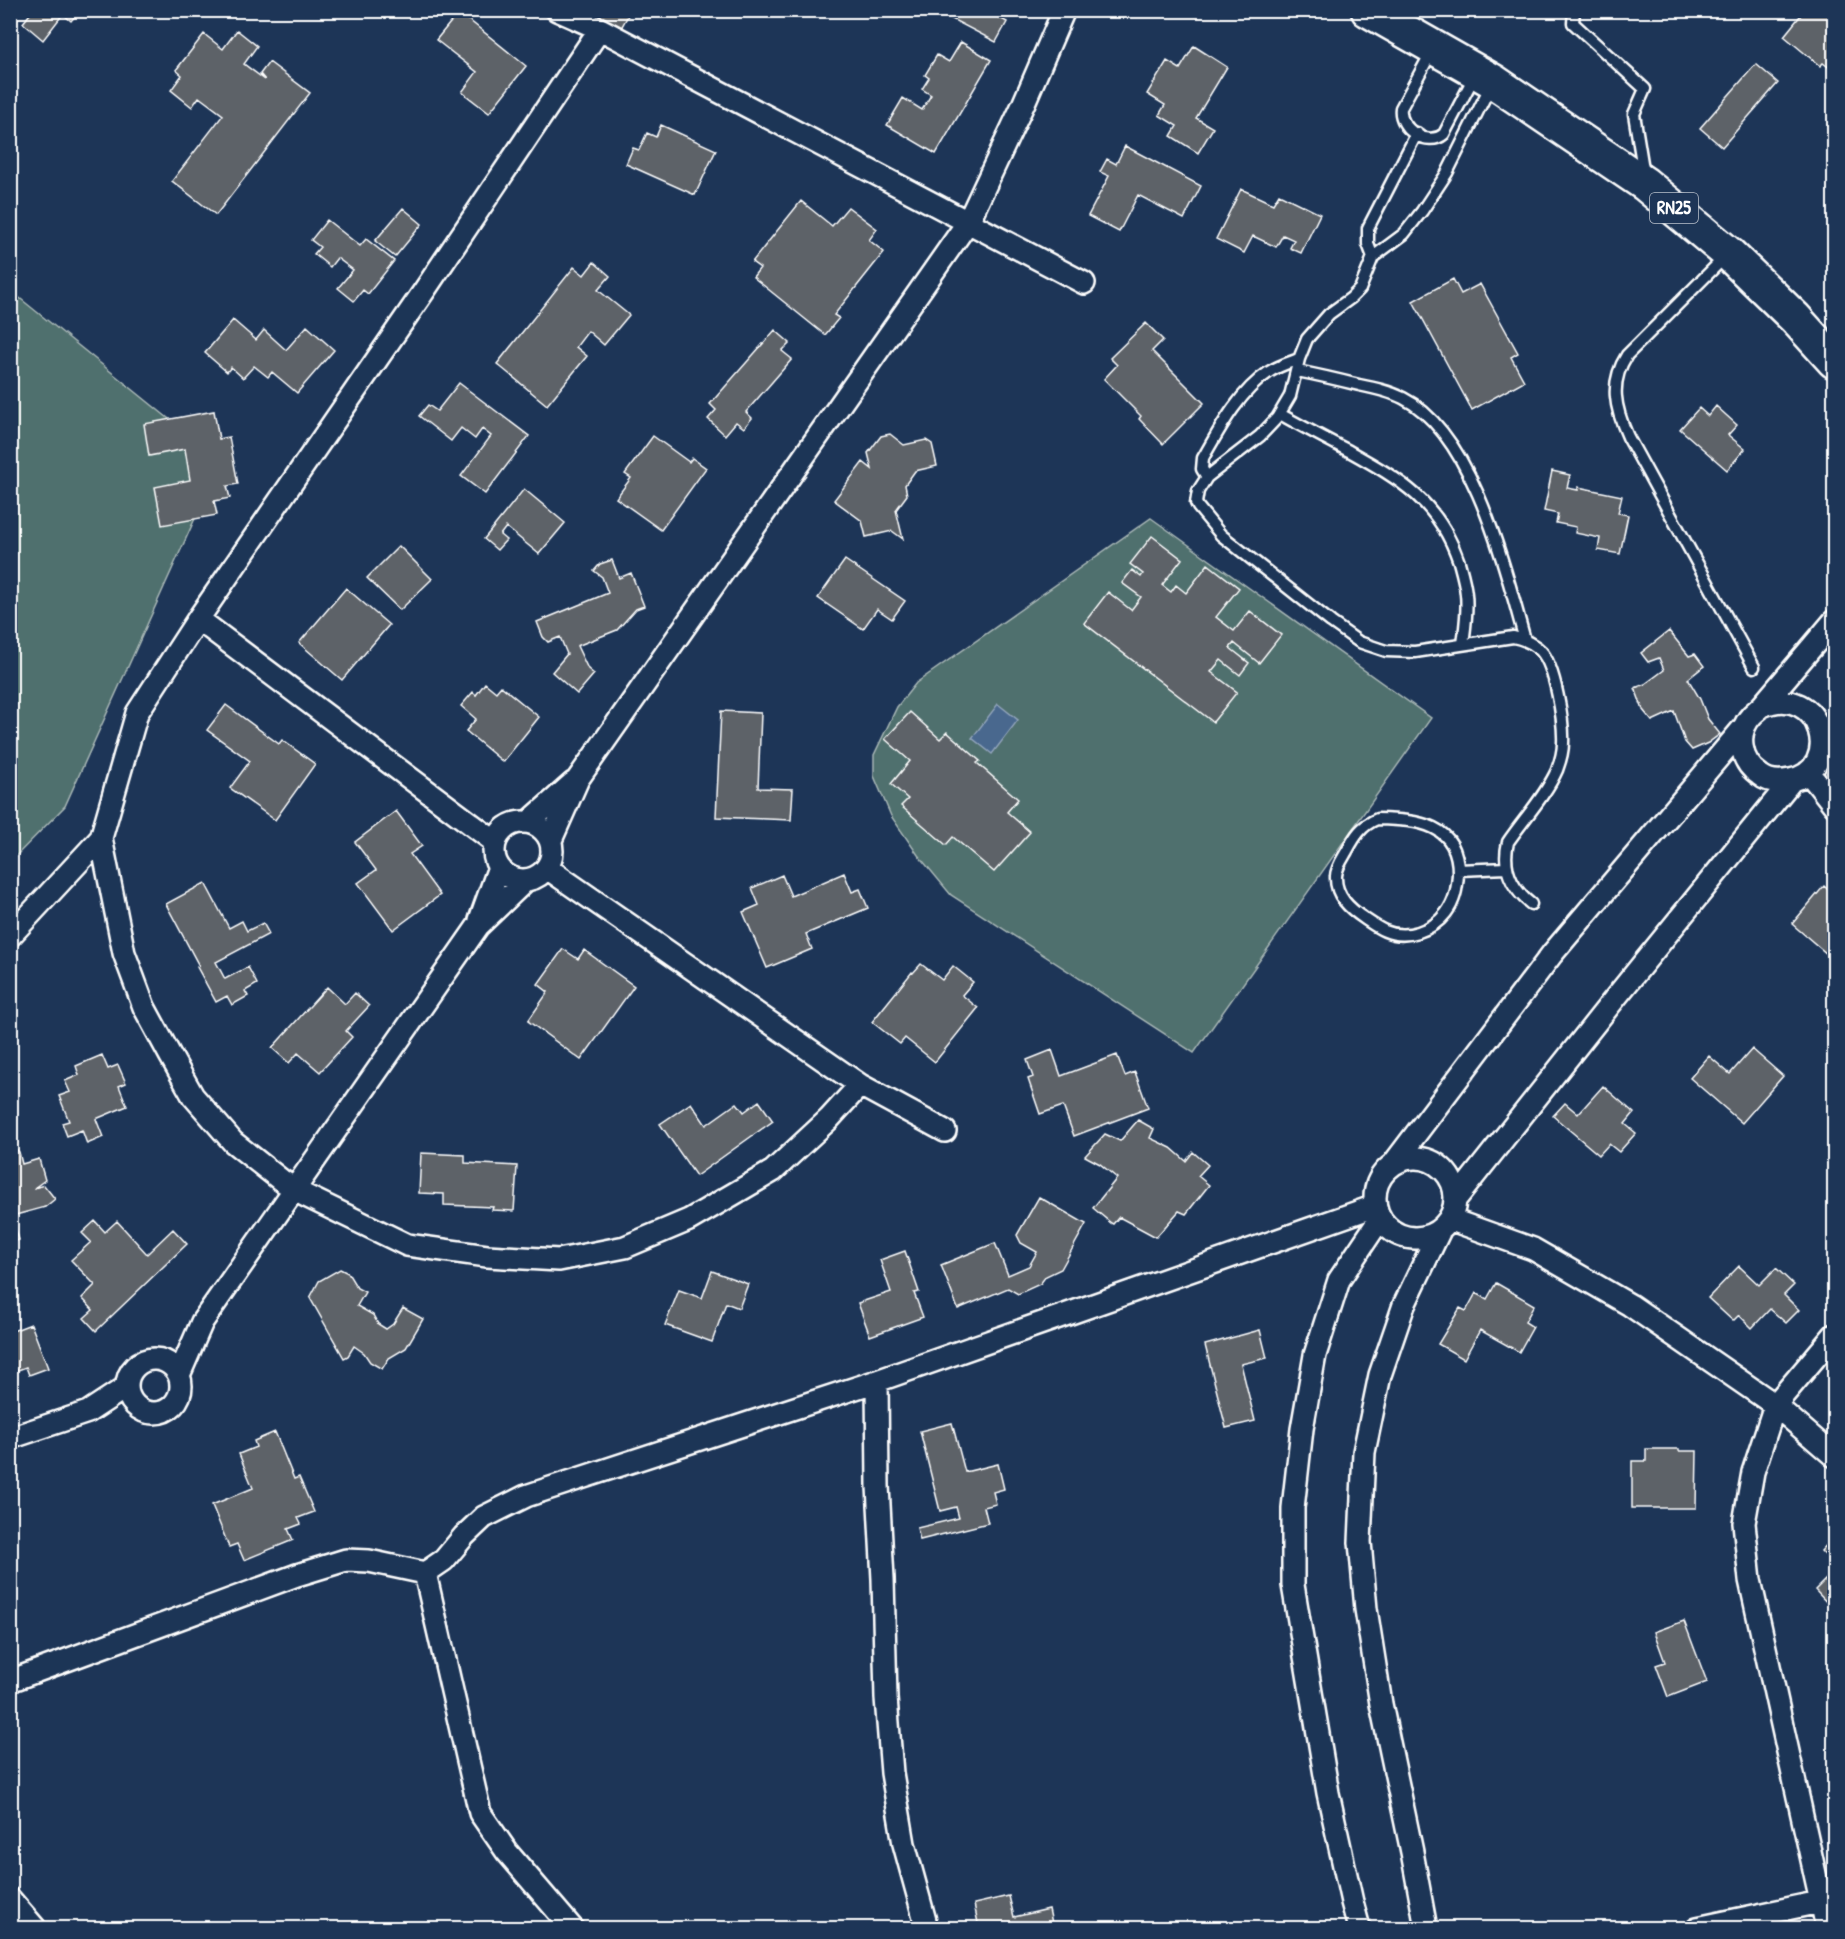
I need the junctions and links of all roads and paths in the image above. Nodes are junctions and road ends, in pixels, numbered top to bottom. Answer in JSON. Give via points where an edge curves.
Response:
{"nodes":[{"id":1,"x":557,"y":10,"type":"edge"},
{"id":2,"x":1064,"y":10,"type":"edge"},
{"id":3,"x":1368,"y":10,"type":"edge"},
{"id":4,"x":1574,"y":10,"type":"edge"},
{"id":5,"x":600,"y":29,"type":"junction"},
{"id":6,"x":1434,"y":47,"type":"junction"},
{"id":7,"x":1485,"y":76,"type":"junction"},
{"id":8,"x":1417,"y":133,"type":"junction"},
{"id":9,"x":1645,"y":184,"type":"junction"},
{"id":10,"x":968,"y":222,"type":"junction"},
{"id":11,"x":1729,"y":254,"type":"junction"},
{"id":12,"x":1373,"y":257,"type":"junction"},
{"id":13,"x":1084,"y":283,"type":"dead end"},
{"id":14,"x":1834,"y":361,"type":"edge"},
{"id":15,"x":1298,"y":365,"type":"junction"},
{"id":16,"x":1280,"y":414,"type":"junction"},
{"id":17,"x":1207,"y":477,"type":"junction"},
{"id":18,"x":198,"y":619,"type":"junction"},
{"id":19,"x":1834,"y":621,"type":"edge"},
{"id":20,"x":1525,"y":640,"type":"junction"},
{"id":21,"x":1463,"y":644,"type":"junction"},
{"id":22,"x":1754,"y":667,"type":"dead end"},
{"id":23,"x":1762,"y":706,"type":"junction"},
{"id":24,"x":1744,"y":727,"type":"junction"},
{"id":25,"x":1828,"y":738,"type":"edge"},
{"id":26,"x":1800,"y":776,"type":"junction"},
{"id":27,"x":579,"y":779,"type":"junction"},
{"id":28,"x":1834,"y":804,"type":"edge"},
{"id":29,"x":529,"y":822,"type":"junction"},
{"id":30,"x":101,"y":838,"type":"junction"},
{"id":31,"x":551,"y":840,"type":"junction"},
{"id":32,"x":495,"y":842,"type":"junction"},
{"id":33,"x":499,"y":867,"type":"junction"},
{"id":34,"x":547,"y":868,"type":"junction"},
{"id":35,"x":1507,"y":868,"type":"junction"},
{"id":36,"x":1458,"y":870,"type":"junction"},
{"id":37,"x":525,"y":880,"type":"junction"},
{"id":38,"x":1531,"y":904,"type":"dead end"},
{"id":39,"x":478,"y":926,"type":"junction"},
{"id":40,"x":10,"y":936,"type":"edge"},
{"id":41,"x":860,"y":1085,"type":"junction"},
{"id":42,"x":945,"y":1131,"type":"dead end"},
{"id":43,"x":1394,"y":1163,"type":"junction"},
{"id":44,"x":294,"y":1189,"type":"junction"},
{"id":45,"x":1377,"y":1212,"type":"junction"},
{"id":46,"x":1448,"y":1216,"type":"junction"},
{"id":47,"x":202,"y":1322,"type":"junction"},
{"id":48,"x":1834,"y":1335,"type":"edge"},
{"id":49,"x":159,"y":1359,"type":"junction"},
{"id":50,"x":179,"y":1375,"type":"junction"},
{"id":51,"x":877,"y":1381,"type":"junction"},
{"id":52,"x":126,"y":1387,"type":"junction"},
{"id":53,"x":1775,"y":1406,"type":"junction"},
{"id":54,"x":139,"y":1409,"type":"junction"},
{"id":55,"x":88,"y":1412,"type":"junction"},
{"id":56,"x":10,"y":1438,"type":"edge"},
{"id":57,"x":1834,"y":1456,"type":"edge"},
{"id":58,"x":425,"y":1574,"type":"junction"},
{"id":59,"x":10,"y":1681,"type":"edge"},
{"id":60,"x":10,"y":1899,"type":"edge"},
{"id":61,"x":1828,"y":1901,"type":"edge"},
{"id":62,"x":35,"y":1929,"type":"edge"},
{"id":63,"x":572,"y":1929,"type":"edge"},
{"id":64,"x":927,"y":1929,"type":"edge"},
{"id":65,"x":1359,"y":1929,"type":"edge"},
{"id":66,"x":1426,"y":1929,"type":"edge"},
{"id":67,"x":1697,"y":1929,"type":"edge"},
{"id":68,"x":1827,"y":1929,"type":"edge"}],
"edges":[{"from":1,"to":5,"type":"street"},
{"from":2,"to":10,"type":"street"},
{"from":3,"to":6,"type":"main road","number":"RN25"},
{"from":4,"to":9,"type":"lane","via":[[1573,23],[1645,89],[1634,114]]},
{"from":5,"to":10,"type":"street"},
{"from":5,"to":18,"type":"street"},
{"from":6,"to":7,"type":"main road","number":"RN25"},
{"from":6,"to":8,"type":"lane","via":[[1400,113],[1406,127]]},
{"from":7,"to":8,"type":"lane","via":[[1444,134],[1434,140]]},
{"from":7,"to":9,"type":"main road","number":"RN25"},
{"from":7,"to":12,"type":"lane","via":[[1439,187],[1404,234]]},
{"from":8,"to":12,"type":"lane","via":[[1368,228]]},
{"from":9,"to":11,"type":"main road","number":"RN25"},
{"from":10,"to":13,"type":"street"},
{"from":10,"to":27,"type":"street"},
{"from":11,"to":14,"type":"main road","number":"RN25"},
{"from":11,"to":22,"type":"lane","via":[[1627,355],[1615,384],[1615,399],[1628,437]]},
{"from":12,"to":15,"type":"lane","via":[[1360,289],[1318,325],[1307,339]]},
{"from":15,"to":16,"type":"lane","via":[[1290,396]]},
{"from":15,"to":17,"type":"lane","via":[[1280,365],[1247,391],[1203,458],[1202,469]]},
{"from":15,"to":20,"type":"lane","via":[[1391,392],[1417,406],[1443,432],[1478,496],[1507,575]]},
{"from":16,"to":17,"type":"lane","via":[[1260,436]]},
{"from":16,"to":21,"type":"lane","via":[[1392,475],[1430,509],[1454,546],[1464,579],[1467,603]]},
{"from":17,"to":21,"type":"lane","via":[[1196,503],[1221,535],[1347,634],[1372,647],[1400,652]]},
{"from":18,"to":30,"type":"street","via":[[137,713]]},
{"from":18,"to":32,"type":"street"},
{"from":19,"to":23,"type":"street"},
{"from":20,"to":21,"type":"lane"},
{"from":20,"to":35,"type":"lane","via":[[1548,661],[1557,689],[1563,743],[1557,770],[1508,842]]},
{"from":23,"to":24,"type":"street"},
{"from":23,"to":25,"type":"street","via":[[1785,701],[1799,705],[1811,713]]},
{"from":24,"to":26,"type":"street","via":[[1743,753],[1759,775],[1781,782]]},
{"from":24,"to":43,"type":"street","via":[[1552,954]]},
{"from":25,"to":26,"type":"street","via":[[1817,761]]},
{"from":26,"to":28,"type":"street"},
{"from":26,"to":46,"type":"street","via":[[1616,997]]},
{"from":27,"to":29,"type":"street"},
{"from":27,"to":31,"type":"street"},
{"from":29,"to":31,"type":"street","via":[[542,828]]},
{"from":29,"to":32,"type":"street","via":[[515,822],[502,830]]},
{"from":30,"to":40,"type":"street"},
{"from":30,"to":44,"type":"street","via":[[124,953],[144,1007],[170,1055],[193,1096],[233,1142]]},
{"from":31,"to":34,"type":"street","via":[[553,855]]},
{"from":32,"to":33,"type":"street","via":[[494,856]]},
{"from":33,"to":37,"type":"street","via":[[511,877]]},
{"from":33,"to":39,"type":"street"},
{"from":34,"to":37,"type":"street"},
{"from":34,"to":41,"type":"street"},
{"from":35,"to":36,"type":"lane"},
{"from":35,"to":38,"type":"lane","via":[[1515,889]]},
{"from":36,"to":36,"type":"lane","via":[[1455,849],[1438,829],[1377,819],[1362,827],[1353,838],[1336,873],[1336,882],[1344,900],[1357,914],[1384,931],[1409,934],[1425,930],[1445,913],[1457,889]]},
{"from":37,"to":39,"type":"street"},
{"from":39,"to":44,"type":"street"},
{"from":41,"to":42,"type":"street"},
{"from":41,"to":44,"type":"street","via":[[772,1170],[698,1214],[625,1247],[559,1260],[487,1256],[407,1245]]},
{"from":43,"to":45,"type":"street","via":[[1378,1182]]},
{"from":43,"to":46,"type":"street","via":[[1418,1158],[1441,1167],[1454,1188]]},
{"from":44,"to":47,"type":"street"},
{"from":45,"to":46,"type":"street","via":[[1389,1229],[1414,1239],[1428,1236]]},
{"from":45,"to":51,"type":"street"},
{"from":45,"to":65,"type":"street","via":[[1339,1280],[1315,1355],[1293,1508],[1293,1585],[1328,1793]]},
{"from":46,"to":53,"type":"street","via":[[1533,1249],[1630,1305]]},
{"from":46,"to":66,"type":"street","via":[[1404,1305],[1380,1375],[1364,1452],[1360,1542],[1381,1704]]},
{"from":47,"to":49,"type":"street"},
{"from":47,"to":50,"type":"street"},
{"from":48,"to":53,"type":"street"},
{"from":49,"to":50,"type":"street","via":[[171,1364]]},
{"from":49,"to":52,"type":"street","via":[[147,1359],[136,1365]]},
{"from":50,"to":54,"type":"street","via":[[182,1389],[177,1402],[159,1413]]},
{"from":51,"to":58,"type":"street","via":[[526,1496],[484,1517],[444,1560]]},
{"from":51,"to":64,"type":"street","via":[[886,1698],[892,1773],[904,1844]]},
{"from":52,"to":54,"type":"street","via":[[130,1400]]},
{"from":52,"to":55,"type":"street"},
{"from":53,"to":57,"type":"street"},
{"from":53,"to":61,"type":"street","via":[[1753,1472],[1744,1523],[1750,1580]]},
{"from":54,"to":55,"type":"street"},
{"from":55,"to":56,"type":"street"},
{"from":58,"to":59,"type":"street","via":[[369,1561],[346,1560]]},
{"from":58,"to":63,"type":"street","via":[[480,1813],[507,1852]]},
{"from":60,"to":62,"type":"street"},
{"from":61,"to":67,"type":"street"},
{"from":61,"to":68,"type":"street"}]}
